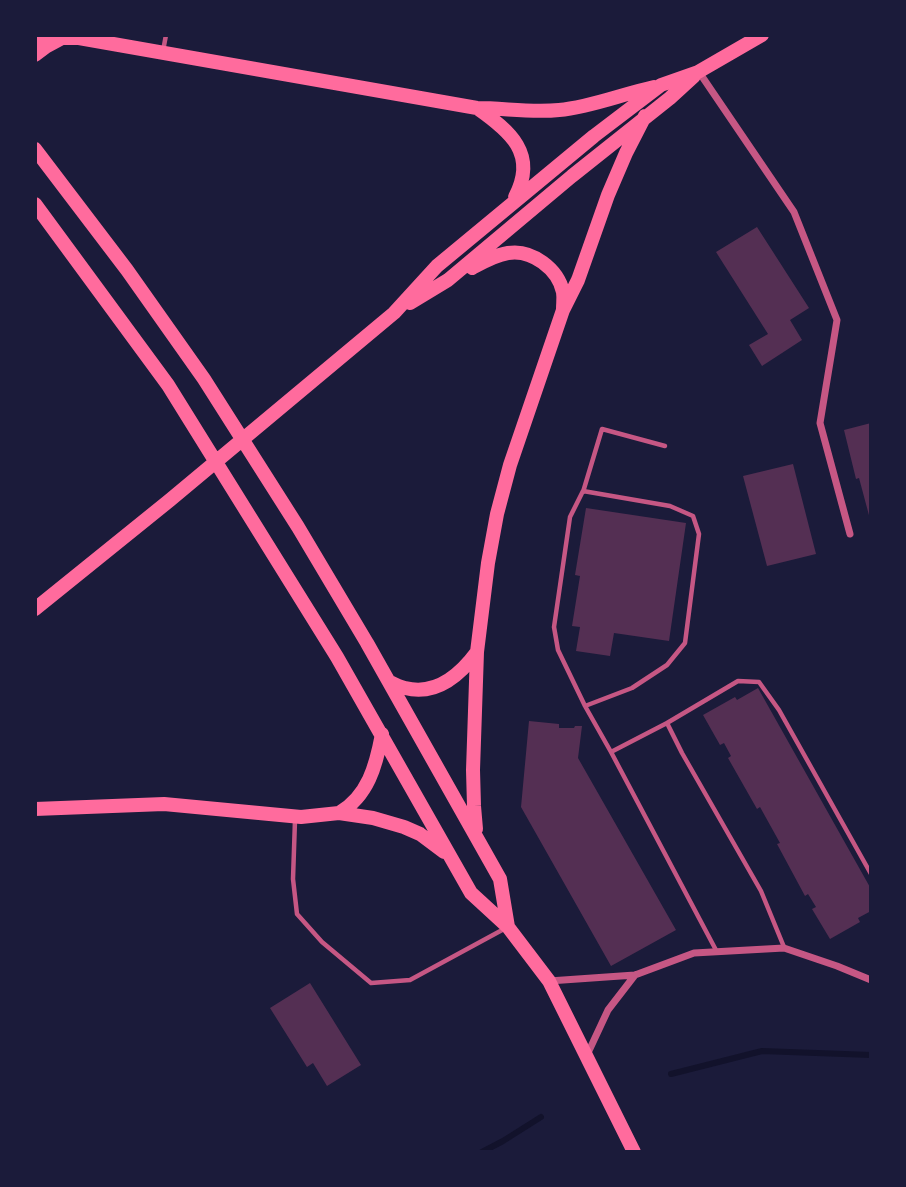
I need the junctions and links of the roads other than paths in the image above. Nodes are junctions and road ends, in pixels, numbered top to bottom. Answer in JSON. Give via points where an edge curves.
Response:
{"nodes":[{"id":1,"x":166,"y":35,"type":"edge"},
{"id":2,"x":757,"y":36,"type":"edge"},
{"id":3,"x":35,"y":38,"type":"edge"},
{"id":4,"x":62,"y":39,"type":"junction"},
{"id":5,"x":163,"y":52,"type":"junction"},
{"id":6,"x":35,"y":55,"type":"edge"},
{"id":7,"x":698,"y":72,"type":"junction"},
{"id":8,"x":661,"y":85,"type":"junction"},
{"id":9,"x":477,"y":108,"type":"junction"},
{"id":10,"x":645,"y":116,"type":"junction"},
{"id":11,"x":35,"y":149,"type":"edge"},
{"id":12,"x":35,"y":204,"type":"edge"},
{"id":13,"x":512,"y":204,"type":"junction"},
{"id":14,"x":448,"y":280,"type":"junction"},
{"id":15,"x":563,"y":310,"type":"junction"},
{"id":16,"x":394,"y":313,"type":"junction"},
{"id":17,"x":665,"y":446,"type":"dead end"},
{"id":18,"x":583,"y":493,"type":"junction"},
{"id":19,"x":850,"y":534,"type":"dead end"},
{"id":20,"x":35,"y":609,"type":"edge"},
{"id":21,"x":477,"y":652,"type":"junction"},
{"id":22,"x":390,"y":682,"type":"junction"},
{"id":23,"x":585,"y":706,"type":"junction"},
{"id":24,"x":667,"y":723,"type":"junction"},
{"id":25,"x":382,"y":734,"type":"junction"},
{"id":26,"x":611,"y":752,"type":"junction"},
{"id":27,"x":35,"y":809,"type":"edge"},
{"id":28,"x":339,"y":813,"type":"junction"},
{"id":29,"x":295,"y":817,"type":"junction"},
{"id":30,"x":477,"y":838,"type":"junction"},
{"id":31,"x":450,"y":857,"type":"junction"},
{"id":32,"x":871,"y":874,"type":"edge"},
{"id":33,"x":508,"y":927,"type":"junction"},
{"id":34,"x":785,"y":948,"type":"junction"},
{"id":35,"x":717,"y":952,"type":"junction"},
{"id":36,"x":635,"y":975,"type":"junction"},
{"id":37,"x":871,"y":980,"type":"edge"},
{"id":38,"x":550,"y":981,"type":"junction"},
{"id":39,"x":586,"y":1056,"type":"junction"},
{"id":40,"x":634,"y":1152,"type":"edge"}],
"edges":[{"from":1,"to":5,"type":"lane"},
{"from":2,"to":7,"type":"main road"},
{"from":3,"to":4,"type":"main road"},
{"from":4,"to":5,"type":"main road"},
{"from":4,"to":6,"type":"main road"},
{"from":5,"to":9,"type":"main road"},
{"from":7,"to":8,"type":"main road"},
{"from":7,"to":10,"type":"main road"},
{"from":7,"to":19,"type":"street","via":[[794,212],[836,320],[820,423]]},
{"from":8,"to":9,"type":"main road","via":[[561,110]]},
{"from":8,"to":13,"type":"main road"},
{"from":9,"to":13,"type":"main road","via":[[502,125],[523,160],[522,186]]},
{"from":10,"to":14,"type":"main road"},
{"from":10,"to":15,"type":"main road"},
{"from":11,"to":22,"type":"main road","via":[[204,379],[299,527]]},
{"from":12,"to":25,"type":"main road","via":[[168,385]]},
{"from":13,"to":16,"type":"main road","via":[[437,266]]},
{"from":14,"to":15,"type":"main road","via":[[491,258],[527,253],[556,276],[564,295]]},
{"from":14,"to":16,"type":"main road"},
{"from":15,"to":21,"type":"main road","via":[[497,514]]},
{"from":16,"to":20,"type":"main road"},
{"from":17,"to":18,"type":"lane","via":[[602,429]]},
{"from":18,"to":23,"type":"lane","via":[[570,517],[554,627],[558,650]]},
{"from":18,"to":23,"type":"lane","via":[[670,506],[693,516],[699,534],[685,643],[667,665],[632,688]]},
{"from":21,"to":22,"type":"main road","via":[[467,666],[441,685],[421,690]]},
{"from":21,"to":30,"type":"main road","via":[[473,769]]},
{"from":22,"to":30,"type":"main road"},
{"from":23,"to":26,"type":"lane"},
{"from":24,"to":26,"type":"lane"},
{"from":24,"to":32,"type":"lane","via":[[738,681],[759,682]]},
{"from":24,"to":34,"type":"lane","via":[[761,891]]},
{"from":25,"to":28,"type":"main road","via":[[364,789]]},
{"from":25,"to":31,"type":"main road"},
{"from":26,"to":35,"type":"lane"},
{"from":27,"to":29,"type":"main road","via":[[163,804]]},
{"from":28,"to":29,"type":"main road"},
{"from":28,"to":31,"type":"main road","via":[[404,827]]},
{"from":29,"to":33,"type":"lane","via":[[297,914],[371,983],[410,980]]},
{"from":30,"to":33,"type":"main road","via":[[500,879]]},
{"from":31,"to":33,"type":"main road","via":[[471,893]]},
{"from":33,"to":38,"type":"main road"},
{"from":34,"to":35,"type":"street"},
{"from":34,"to":37,"type":"street"},
{"from":35,"to":36,"type":"street","via":[[694,953]]},
{"from":36,"to":38,"type":"street"},
{"from":36,"to":39,"type":"street","via":[[608,1010]]},
{"from":38,"to":39,"type":"main road"},
{"from":39,"to":40,"type":"main road"}]}
